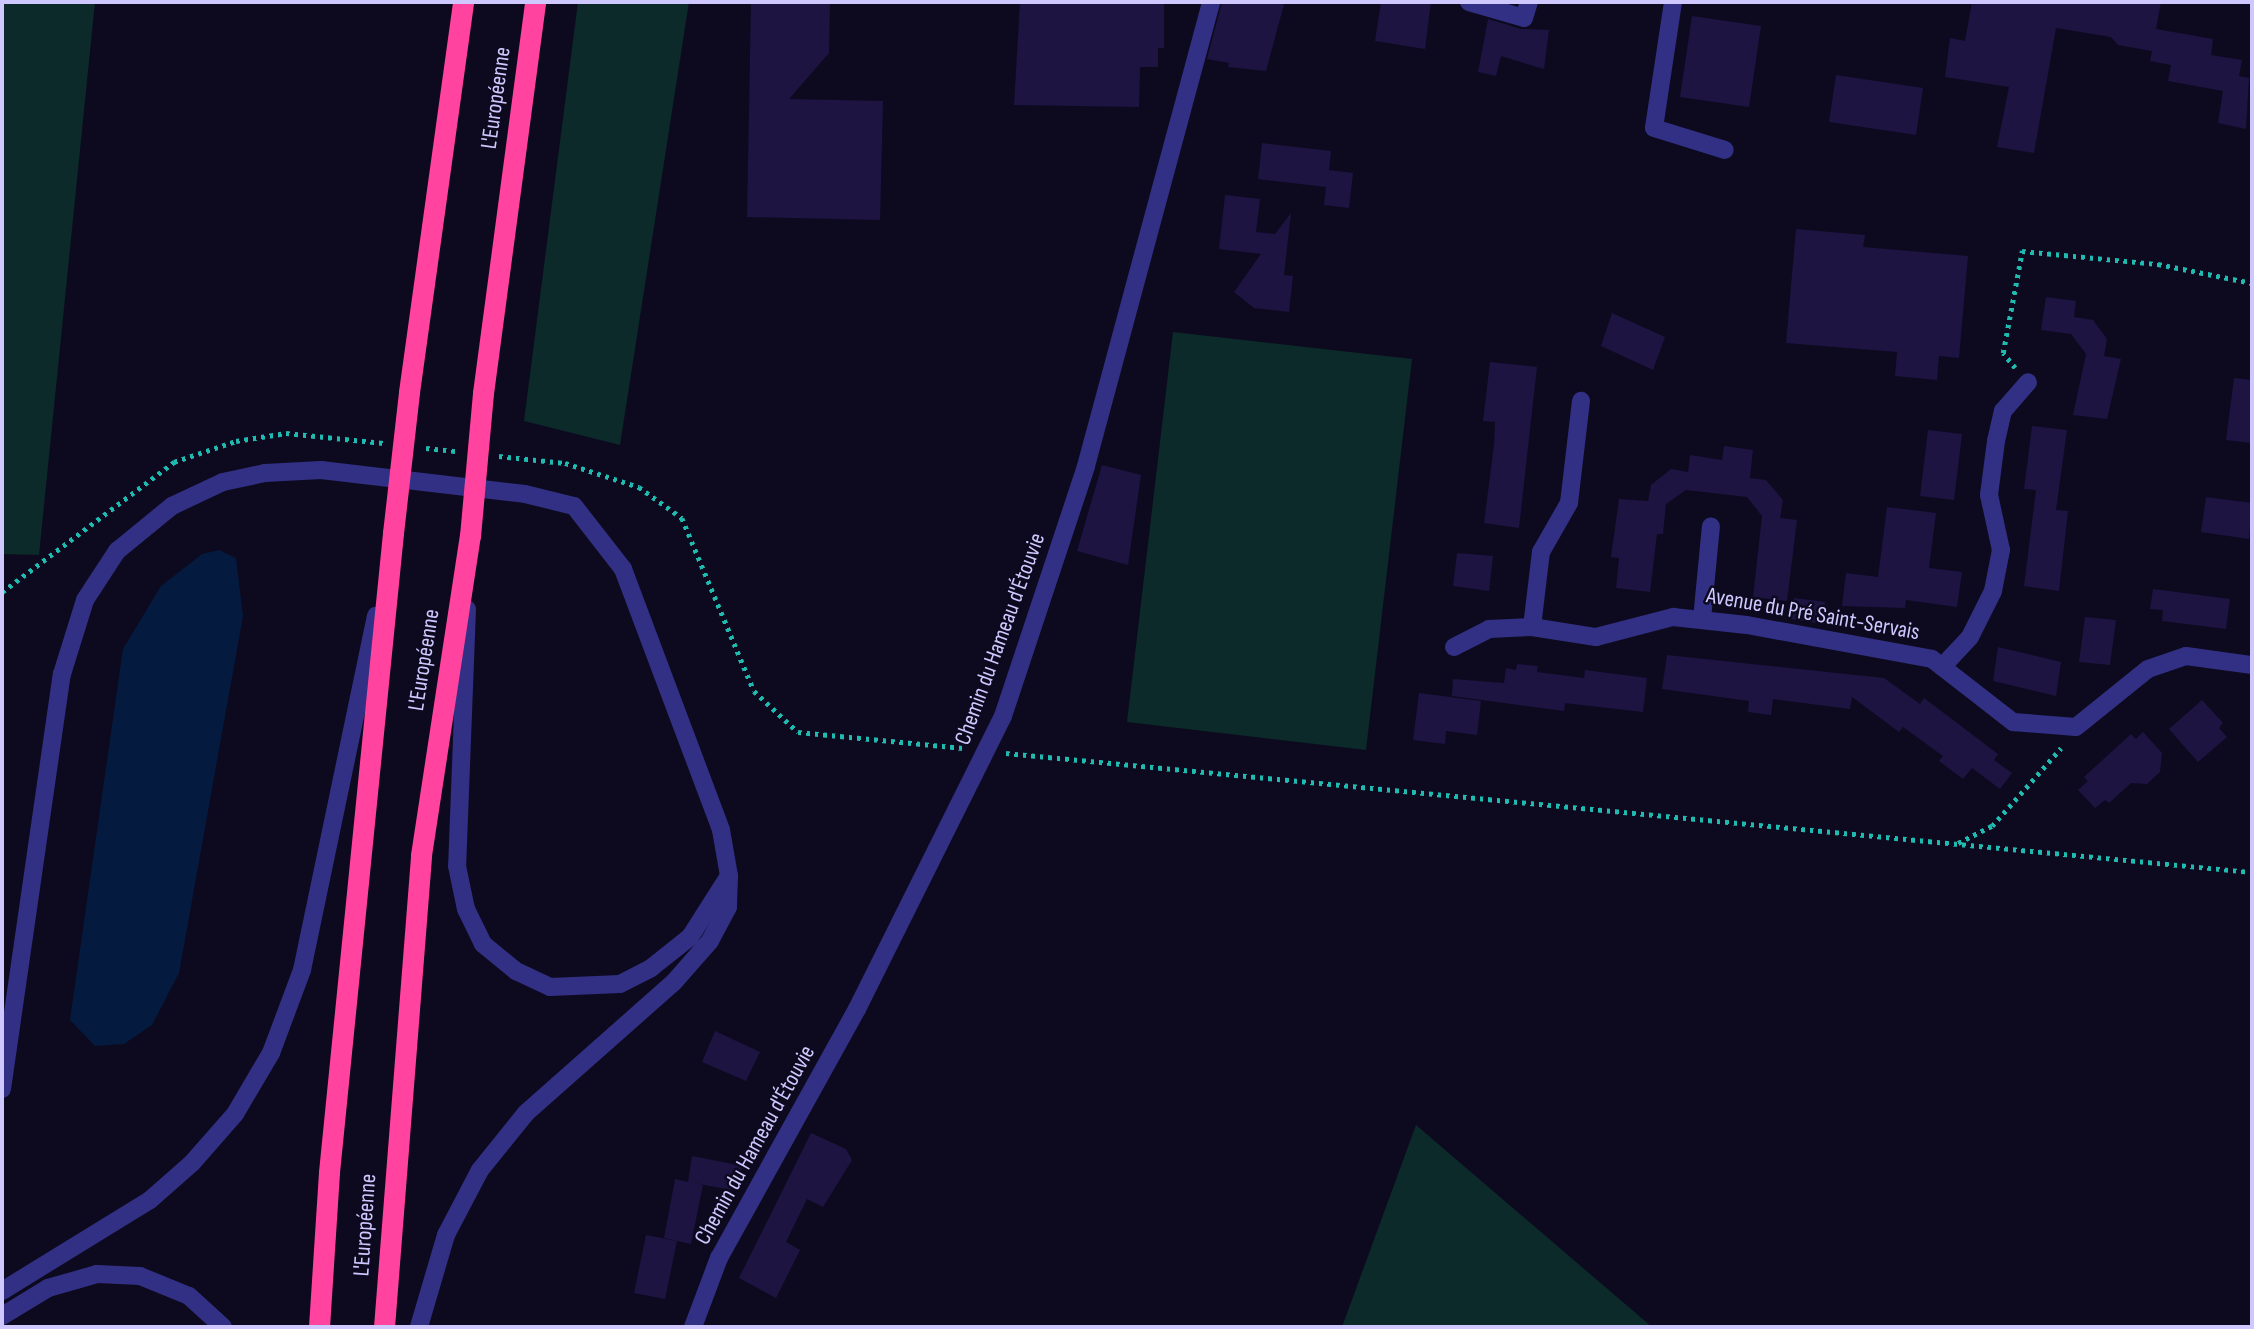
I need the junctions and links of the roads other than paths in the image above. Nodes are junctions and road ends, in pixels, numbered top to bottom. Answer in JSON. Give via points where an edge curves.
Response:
{"nodes":[{"id":1,"x":463,"y":2,"type":"edge"},
{"id":2,"x":535,"y":2,"type":"edge"},
{"id":3,"x":1211,"y":2,"type":"edge"},
{"id":4,"x":1469,"y":2,"type":"edge"},
{"id":5,"x":1529,"y":2,"type":"edge"},
{"id":6,"x":1673,"y":2,"type":"edge"},
{"id":7,"x":1725,"y":149,"type":"dead end"},
{"id":8,"x":2028,"y":382,"type":"road end"},
{"id":9,"x":1581,"y":401,"type":"dead end"},
{"id":10,"x":1711,"y":526,"type":"dead end"},
{"id":11,"x":393,"y":534,"type":"junction"},
{"id":12,"x":470,"y":536,"type":"junction"},
{"id":13,"x":1702,"y":620,"type":"junction"},
{"id":14,"x":1532,"y":626,"type":"junction"},
{"id":15,"x":1454,"y":647,"type":"dead end"},
{"id":16,"x":2252,"y":665,"type":"edge"},
{"id":17,"x":1941,"y":667,"type":"junction"},
{"id":18,"x":729,"y":876,"type":"junction"},
{"id":19,"x":2,"y":1089,"type":"edge"},
{"id":20,"x":2,"y":1291,"type":"edge"},
{"id":21,"x":2,"y":1316,"type":"edge"},
{"id":22,"x":223,"y":1327,"type":"edge"},
{"id":23,"x":319,"y":1327,"type":"edge"},
{"id":24,"x":384,"y":1327,"type":"edge"},
{"id":25,"x":419,"y":1327,"type":"edge"},
{"id":26,"x":693,"y":1327,"type":"edge"}],
"edges":[{"from":1,"to":11,"type":"highway","name":"L'Européenne","bridge":true},
{"from":2,"to":12,"type":"highway","name":"L'Européenne","bridge":true,"via":[[483,393]]},
{"from":3,"to":26,"type":"street","name":"Chemin du Hameau d'Étouvie","via":[[1086,466],[988,751],[858,1009],[719,1258]]},
{"from":4,"to":5,"type":"street","via":[[1524,18]]},
{"from":6,"to":7,"type":"street","via":[[1654,128]]},
{"from":8,"to":17,"type":"street","via":[[2003,411],[1997,442],[1989,495],[2001,550],[1993,592],[1970,637]]},
{"from":9,"to":14,"type":"street","via":[[1569,503],[1541,552]]},
{"from":10,"to":13,"type":"street"},
{"from":11,"to":20,"type":"street","via":[[302,970],[271,1053],[235,1114],[150,1200]]},
{"from":11,"to":23,"type":"highway","name":"L'Européenne","via":[[330,1158]]},
{"from":12,"to":18,"type":"street","via":[[457,866],[466,909],[483,944],[516,971],[550,987],[620,984],[651,968],[690,937]]},
{"from":12,"to":24,"type":"highway","name":"L'Européenne","via":[[421,855]]},
{"from":13,"to":14,"type":"street","name":"Avenue du Pré Saint-Servais","via":[[1672,617],[1596,637]]},
{"from":13,"to":17,"type":"street","name":"Avenue du Pré Saint-Servais","via":[[1919,657]]},
{"from":14,"to":15,"type":"street","name":"Avenue du Pré Saint-Servais","via":[[1489,629]]},
{"from":16,"to":17,"type":"street","name":"Avenue du Pré Saint-Servais","via":[[2186,656],[2148,669],[2076,727],[2014,722]]},
{"from":18,"to":19,"type":"street","via":[[721,830],[623,569],[575,506],[525,494],[321,470],[265,473],[223,482],[172,506],[117,551],[85,600],[62,674]]},
{"from":18,"to":25,"type":"street","via":[[728,906],[710,940],[674,982],[526,1113],[480,1170],[446,1235]]},
{"from":21,"to":22,"type":"street","via":[[48,1287],[108,1274],[140,1276],[189,1296]]}]}
